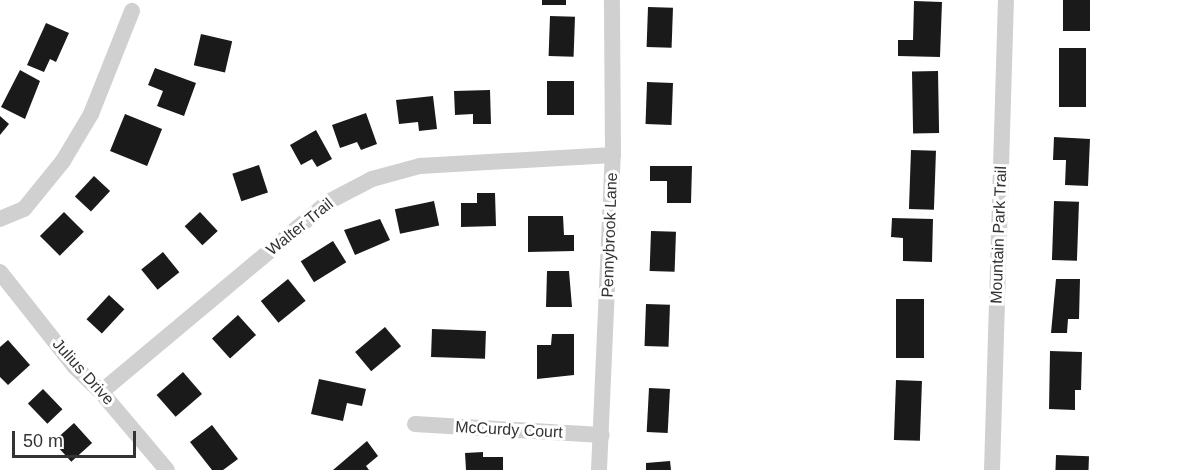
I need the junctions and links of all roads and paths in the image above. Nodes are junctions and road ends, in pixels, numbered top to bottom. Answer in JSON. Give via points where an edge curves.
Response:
{"nodes":[{"id":1,"x":612,"y":0,"type":"edge"},
{"id":2,"x":1006,"y":0,"type":"edge"},
{"id":3,"x":132,"y":11,"type":"dead end"},
{"id":4,"x":613,"y":155,"type":"junction"},
{"id":5,"x":0,"y":219,"type":"edge"},
{"id":6,"x":0,"y":273,"type":"edge"},
{"id":7,"x":101,"y":392,"type":"junction"},
{"id":8,"x":416,"y":424,"type":"dead end"},
{"id":9,"x":602,"y":435,"type":"junction"},
{"id":10,"x":167,"y":470,"type":"edge"},
{"id":11,"x":599,"y":470,"type":"edge"},
{"id":12,"x":992,"y":470,"type":"edge"}],
"edges":[{"from":1,"to":4,"type":"street","name":"Pennybrook Lane"},
{"from":2,"to":12,"type":"street","name":"Mountain Park Trail"},
{"from":3,"to":5,"type":"street","via":[[91,114],[63,161],[24,209]]},
{"from":4,"to":7,"type":"street","name":"Walter Trail","via":[[420,166],[372,179],[328,202]]},
{"from":4,"to":9,"type":"street","name":"Pennybrook Lane"},
{"from":6,"to":7,"type":"street","name":"Julius Drive","via":[[75,367]]},
{"from":7,"to":10,"type":"street","name":"Julius Drive"},
{"from":8,"to":9,"type":"street","name":"McCurdy Court"},
{"from":9,"to":11,"type":"street","name":"Pennybrook Lane"}]}
